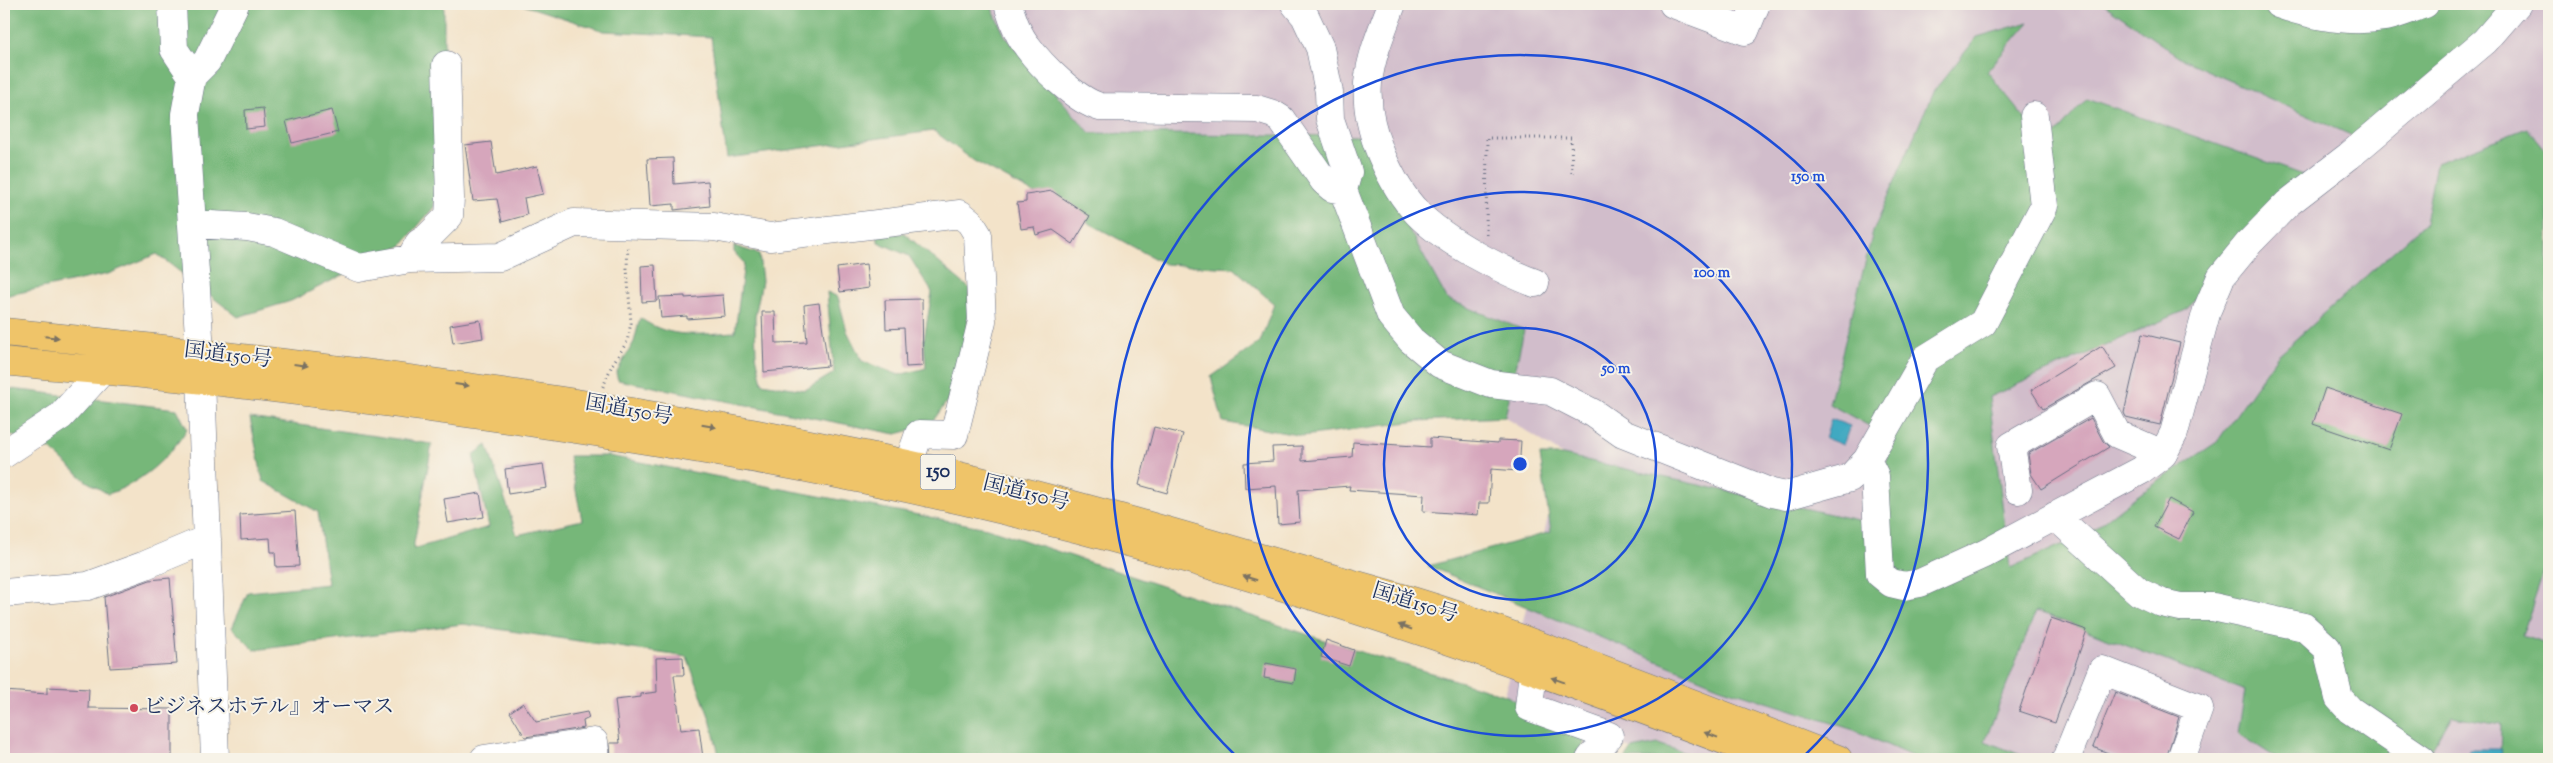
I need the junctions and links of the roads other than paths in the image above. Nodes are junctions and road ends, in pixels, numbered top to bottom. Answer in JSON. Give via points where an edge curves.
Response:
{"nodes":[{"id":1,"x":172,"y":4,"type":"edge"},
{"id":2,"x":235,"y":4,"type":"edge"},
{"id":3,"x":1008,"y":4,"type":"edge"},
{"id":4,"x":1295,"y":4,"type":"edge"},
{"id":5,"x":1392,"y":4,"type":"edge"},
{"id":6,"x":1673,"y":4,"type":"edge"},
{"id":7,"x":1756,"y":4,"type":"edge"},
{"id":8,"x":2278,"y":4,"type":"edge"},
{"id":9,"x":2425,"y":4,"type":"edge"},
{"id":10,"x":2517,"y":4,"type":"edge"},
{"id":11,"x":446,"y":65,"type":"dead end"},
{"id":12,"x":192,"y":76,"type":"junction"},
{"id":13,"x":2034,"y":116,"type":"dead end"},
{"id":14,"x":1343,"y":190,"type":"junction"},
{"id":15,"x":193,"y":224,"type":"junction"},
{"id":16,"x":410,"y":259,"type":"junction"},
{"id":17,"x":1535,"y":283,"type":"dead end"},
{"id":18,"x":4,"y":332,"type":"edge"},
{"id":19,"x":200,"y":352,"type":"junction"},
{"id":20,"x":4,"y":361,"type":"edge"},
{"id":21,"x":101,"y":372,"type":"junction"},
{"id":22,"x":199,"y":380,"type":"junction"},
{"id":23,"x":4,"y":454,"type":"edge"},
{"id":24,"x":2163,"y":454,"type":"junction"},
{"id":25,"x":1867,"y":460,"type":"junction"},
{"id":26,"x":908,"y":465,"type":"junction"},
{"id":27,"x":2018,"y":490,"type":"dead end"},
{"id":28,"x":2055,"y":516,"type":"junction"},
{"id":29,"x":207,"y":539,"type":"junction"},
{"id":30,"x":4,"y":593,"type":"edge"},
{"id":31,"x":1533,"y":671,"type":"junction"},
{"id":32,"x":215,"y":759,"type":"edge"},
{"id":33,"x":484,"y":759,"type":"edge"},
{"id":34,"x":596,"y":759,"type":"edge"},
{"id":35,"x":1590,"y":759,"type":"edge"},
{"id":36,"x":1773,"y":759,"type":"edge"},
{"id":37,"x":1838,"y":759,"type":"edge"},
{"id":38,"x":2066,"y":759,"type":"edge"},
{"id":39,"x":2181,"y":759,"type":"edge"},
{"id":40,"x":2422,"y":759,"type":"edge"}],
"edges":[{"from":1,"to":12,"type":"street","via":[[174,49]]},
{"from":2,"to":12,"type":"street","via":[[207,61]]},
{"from":3,"to":14,"type":"street","via":[[1026,45],[1062,82],[1090,104],[1100,107],[1257,109],[1274,114],[1281,119],[1324,180],[1332,188]]},
{"from":4,"to":14,"type":"street","via":[[1305,16],[1320,48],[1329,92],[1330,119],[1348,172]]},
{"from":5,"to":17,"type":"street","via":[[1376,46],[1368,84],[1376,140],[1396,186],[1416,214],[1442,236],[1510,274]]},
{"from":6,"to":7,"type":"street","via":[[1745,31]]},
{"from":8,"to":9,"type":"street","via":[[2325,17],[2360,19],[2386,17]]},
{"from":10,"to":24,"type":"street","via":[[2485,42],[2288,203],[2222,277],[2207,310],[2174,433]]},
{"from":11,"to":16,"type":"street","via":[[449,216],[419,244]]},
{"from":12,"to":15,"type":"street","via":[[185,114]]},
{"from":13,"to":25,"type":"street","via":[[2044,206],[1983,323],[1925,359]]},
{"from":14,"to":25,"type":"street","via":[[1391,316],[1411,340],[1440,364],[1491,384],[1550,391],[1593,413],[1624,434],[1772,493],[1786,496],[1850,478]]},
{"from":15,"to":16,"type":"street","via":[[274,232],[359,268]]},
{"from":15,"to":19,"type":"street"},
{"from":16,"to":26,"type":"street","via":[[500,257],[574,223],[714,227],[770,237],[960,214],[978,235],[982,321],[954,435],[919,434]]},
{"from":18,"to":19,"type":"highway","name":"国道150号","number":"150","one_way":true},
{"from":19,"to":22,"type":"street"},
{"from":19,"to":26,"type":"highway","name":"国道150号","number":"150","one_way":true,"via":[[595,405],[854,452]]},
{"from":20,"to":21,"type":"highway","name":"国道150号","number":"150"},
{"from":21,"to":22,"type":"highway","name":"国道150号","number":"150"},
{"from":21,"to":23,"type":"street","via":[[61,416]]},
{"from":22,"to":29,"type":"street"},
{"from":31,"to":22,"type":"highway","name":"国道150号","number":"150","one_way":true,"via":[[1362,612],[1186,559],[1021,515],[850,477],[538,423]]},
{"from":24,"to":27,"type":"street","via":[[2117,434],[2097,396],[2011,446]]},
{"from":24,"to":28,"type":"street","via":[[2142,470]]},
{"from":25,"to":28,"type":"street","via":[[1875,476],[1880,574],[1891,583],[1904,586],[1920,583]]},
{"from":26,"to":37,"type":"highway","name":"国道150号","number":"150","via":[[1186,536],[1451,614]]},
{"from":28,"to":40,"type":"street","via":[[2139,592],[2162,604],[2213,607],[2304,627],[2327,648],[2339,698],[2350,710]]},
{"from":29,"to":30,"type":"street","via":[[88,586]]},
{"from":29,"to":32,"type":"street"},
{"from":31,"to":35,"type":"street","via":[[1529,707],[1609,736]]},
{"from":36,"to":31,"type":"highway","name":"国道150号","number":"150","one_way":true},
{"from":33,"to":34,"type":"street","via":[[594,742]]},
{"from":38,"to":39,"type":"street","via":[[2102,670],[2199,708]]}]}
